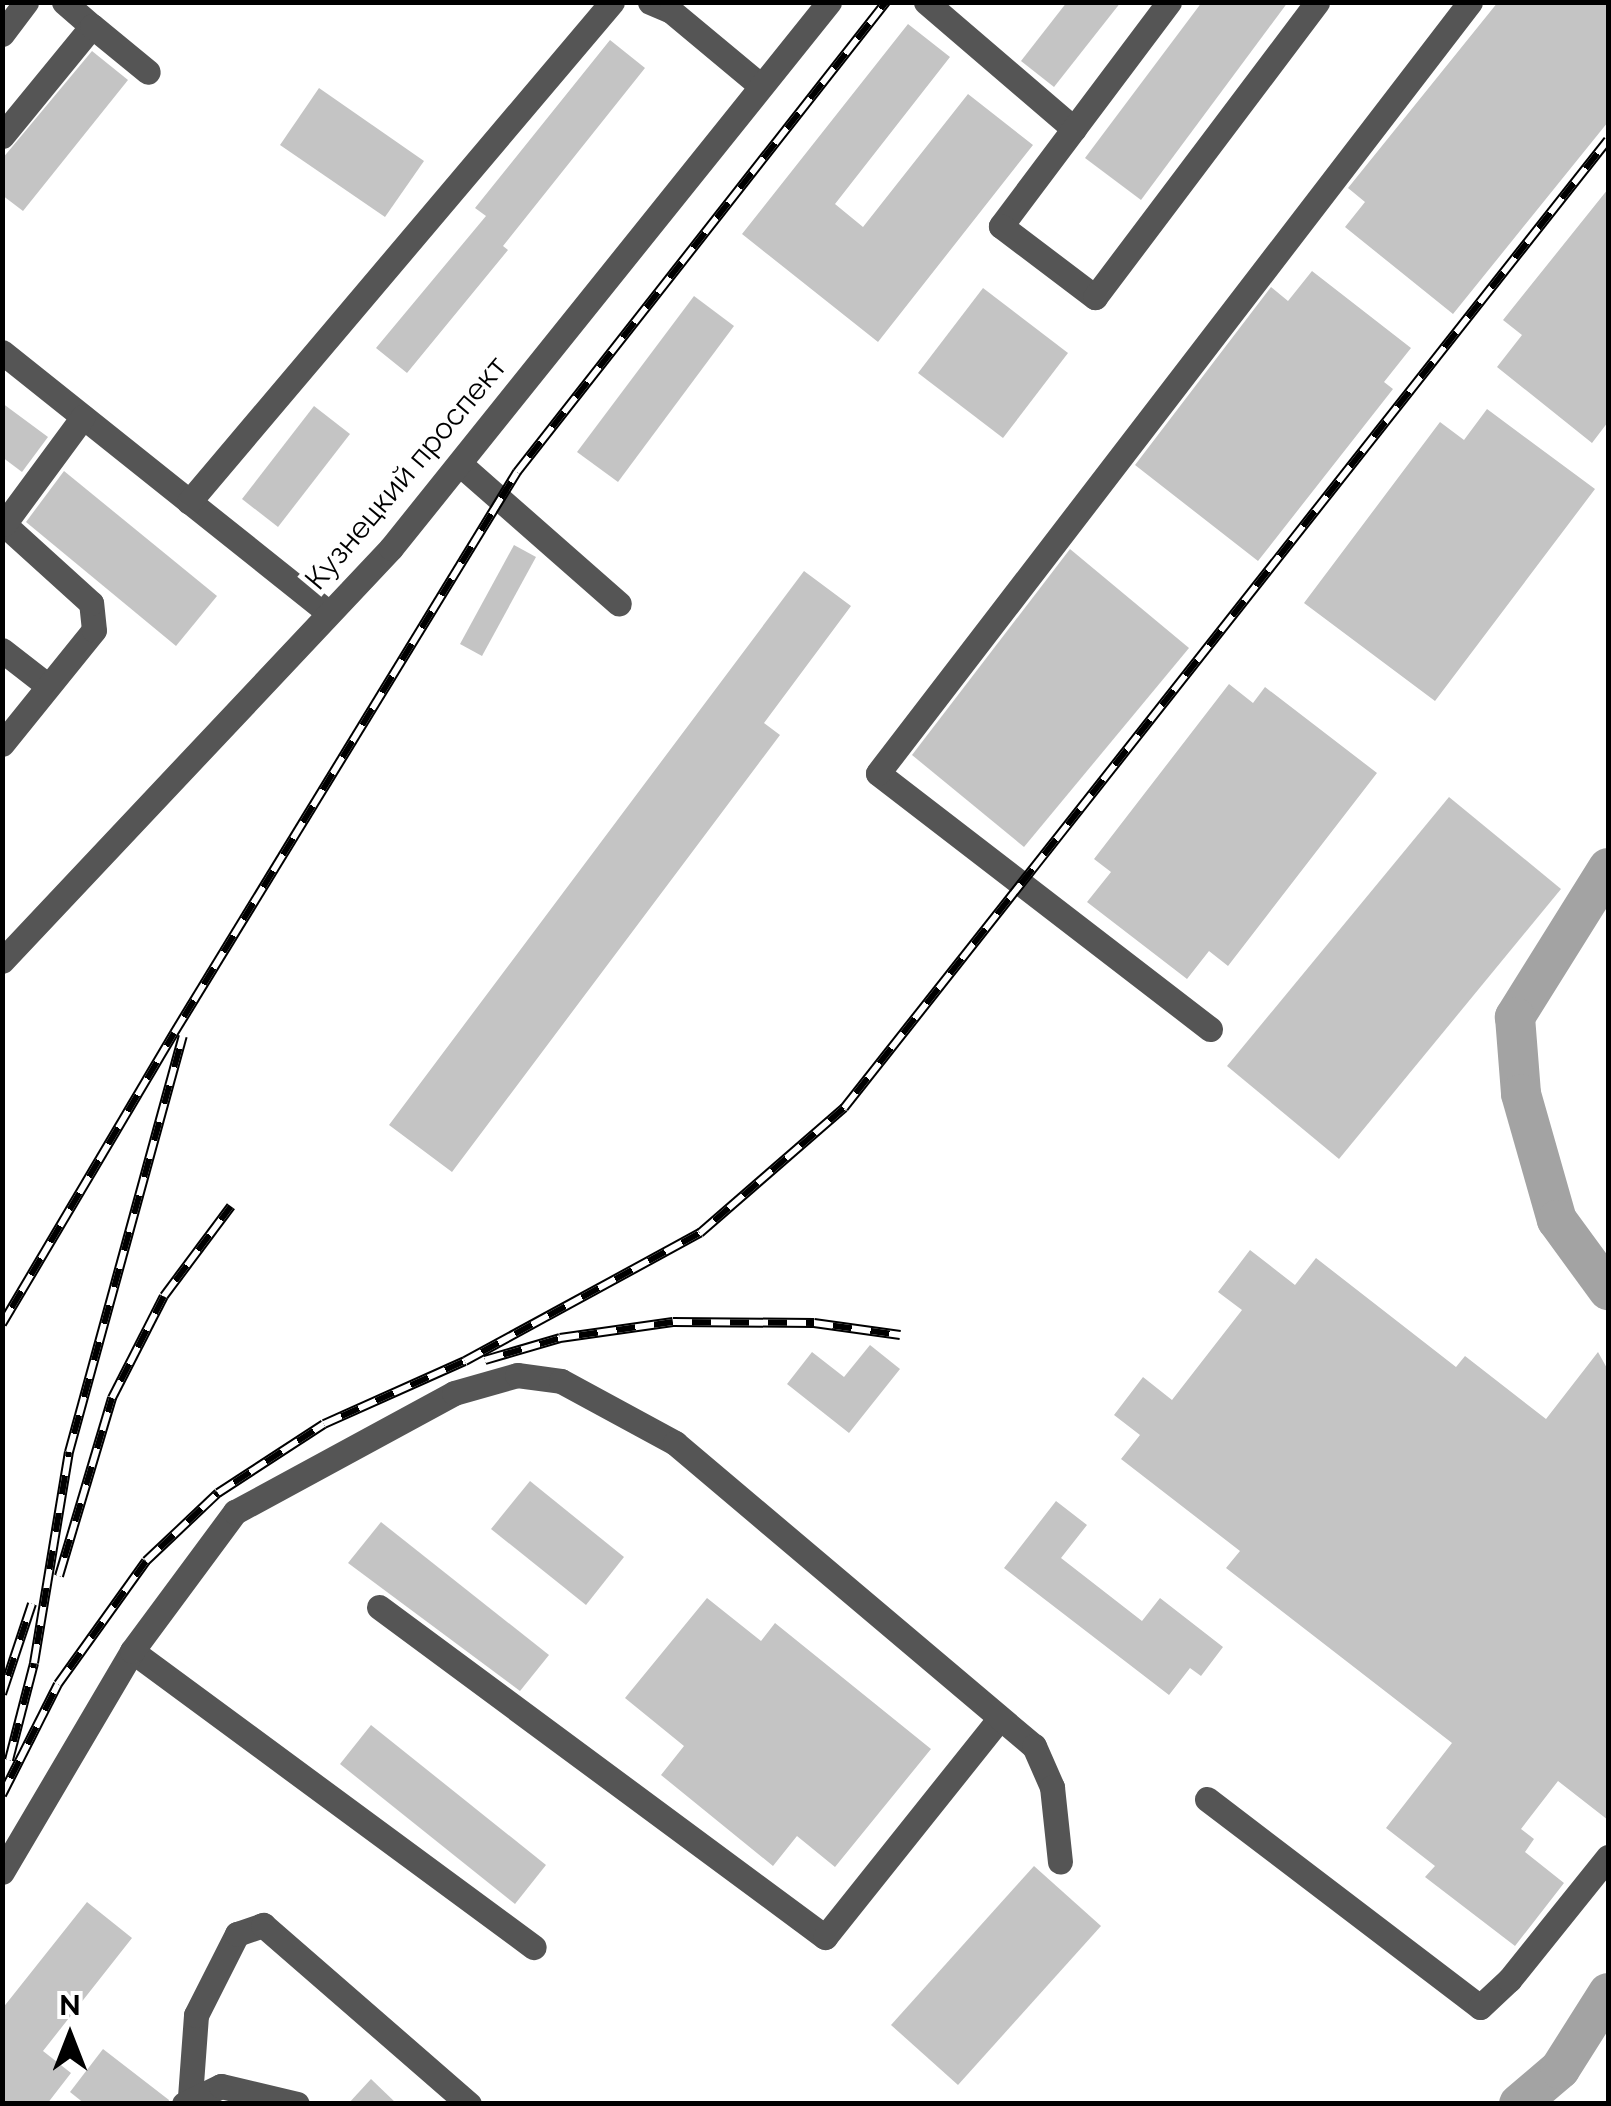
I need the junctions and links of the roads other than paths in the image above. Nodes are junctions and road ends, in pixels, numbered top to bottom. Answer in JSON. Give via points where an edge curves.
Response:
{"nodes":[{"id":1,"x":26,"y":2,"type":"edge"},
{"id":2,"x":64,"y":2,"type":"edge"},
{"id":3,"x":612,"y":2,"type":"edge"},
{"id":4,"x":650,"y":2,"type":"edge"},
{"id":5,"x":830,"y":2,"type":"edge"},
{"id":6,"x":926,"y":2,"type":"edge"},
{"id":7,"x":1169,"y":2,"type":"edge"},
{"id":8,"x":1317,"y":2,"type":"edge"},
{"id":9,"x":1470,"y":2,"type":"edge"},
{"id":10,"x":92,"y":26,"type":"junction"},
{"id":11,"x":2,"y":34,"type":"edge"},
{"id":12,"x":148,"y":72,"type":"dead end"},
{"id":13,"x":761,"y":86,"type":"junction"},
{"id":14,"x":1074,"y":129,"type":"junction"},
{"id":15,"x":2,"y":136,"type":"edge"},
{"id":16,"x":2,"y":352,"type":"edge"},
{"id":17,"x":83,"y":417,"type":"junction"},
{"id":18,"x":461,"y":464,"type":"junction"},
{"id":19,"x":189,"y":502,"type":"junction"},
{"id":20,"x":3,"y":523,"type":"edge"},
{"id":21,"x":619,"y":604,"type":"dead end"},
{"id":22,"x":329,"y":614,"type":"junction"},
{"id":23,"x":2,"y":650,"type":"edge"},
{"id":24,"x":48,"y":686,"type":"junction"},
{"id":25,"x":2,"y":744,"type":"edge"},
{"id":26,"x":2,"y":961,"type":"edge"},
{"id":27,"x":1210,"y":1029,"type":"dead end"},
{"id":28,"x":380,"y":1607,"type":"dead end"},
{"id":29,"x":132,"y":1651,"type":"junction"},
{"id":30,"x":1000,"y":1718,"type":"junction"},
{"id":31,"x":1207,"y":1800,"type":"dead end"},
{"id":32,"x":1608,"y":1858,"type":"edge"},
{"id":33,"x":1060,"y":1862,"type":"dead end"},
{"id":34,"x":2,"y":1872,"type":"edge"},
{"id":35,"x":534,"y":1948,"type":"dead end"},
{"id":36,"x":187,"y":2100,"type":"edge"},
{"id":37,"x":297,"y":2104,"type":"edge"},
{"id":38,"x":469,"y":2104,"type":"edge"}],
"edges":[{"from":1,"to":11,"type":"street"},
{"from":2,"to":10,"type":"street"},
{"from":3,"to":19,"type":"street"},
{"from":4,"to":13,"type":"street","via":[[672,12]]},
{"from":5,"to":13,"type":"street","name":"Кузнецкий проспект"},
{"from":6,"to":14,"type":"street"},
{"from":7,"to":14,"type":"street"},
{"from":8,"to":14,"type":"street","via":[[1095,297],[1001,226]]},
{"from":9,"to":27,"type":"street","via":[[878,774]]},
{"from":10,"to":12,"type":"street"},
{"from":10,"to":15,"type":"street"},
{"from":13,"to":18,"type":"street","name":"Кузнецкий проспект"},
{"from":16,"to":17,"type":"street"},
{"from":17,"to":19,"type":"street"},
{"from":17,"to":20,"type":"street"},
{"from":18,"to":21,"type":"street"},
{"from":18,"to":22,"type":"street","name":"Кузнецкий проспект"},
{"from":19,"to":22,"type":"street"},
{"from":20,"to":24,"type":"street","via":[[95,612],[94,630]]},
{"from":22,"to":26,"type":"street","name":"Кузнецкий проспект"},
{"from":23,"to":24,"type":"street"},
{"from":24,"to":25,"type":"street"},
{"from":28,"to":30,"type":"street","via":[[825,1938]]},
{"from":29,"to":30,"type":"street","via":[[235,1512],[454,1393],[516,1375],[561,1381],[675,1444]]},
{"from":29,"to":34,"type":"street"},
{"from":29,"to":35,"type":"street"},
{"from":30,"to":33,"type":"street","via":[[1034,1746],[1052,1787]]},
{"from":31,"to":32,"type":"street","via":[[1480,2006]]},
{"from":36,"to":37,"type":"street","via":[[222,2086]]},
{"from":36,"to":38,"type":"street","via":[[196,2015],[236,1934],[263,1925]]}]}
